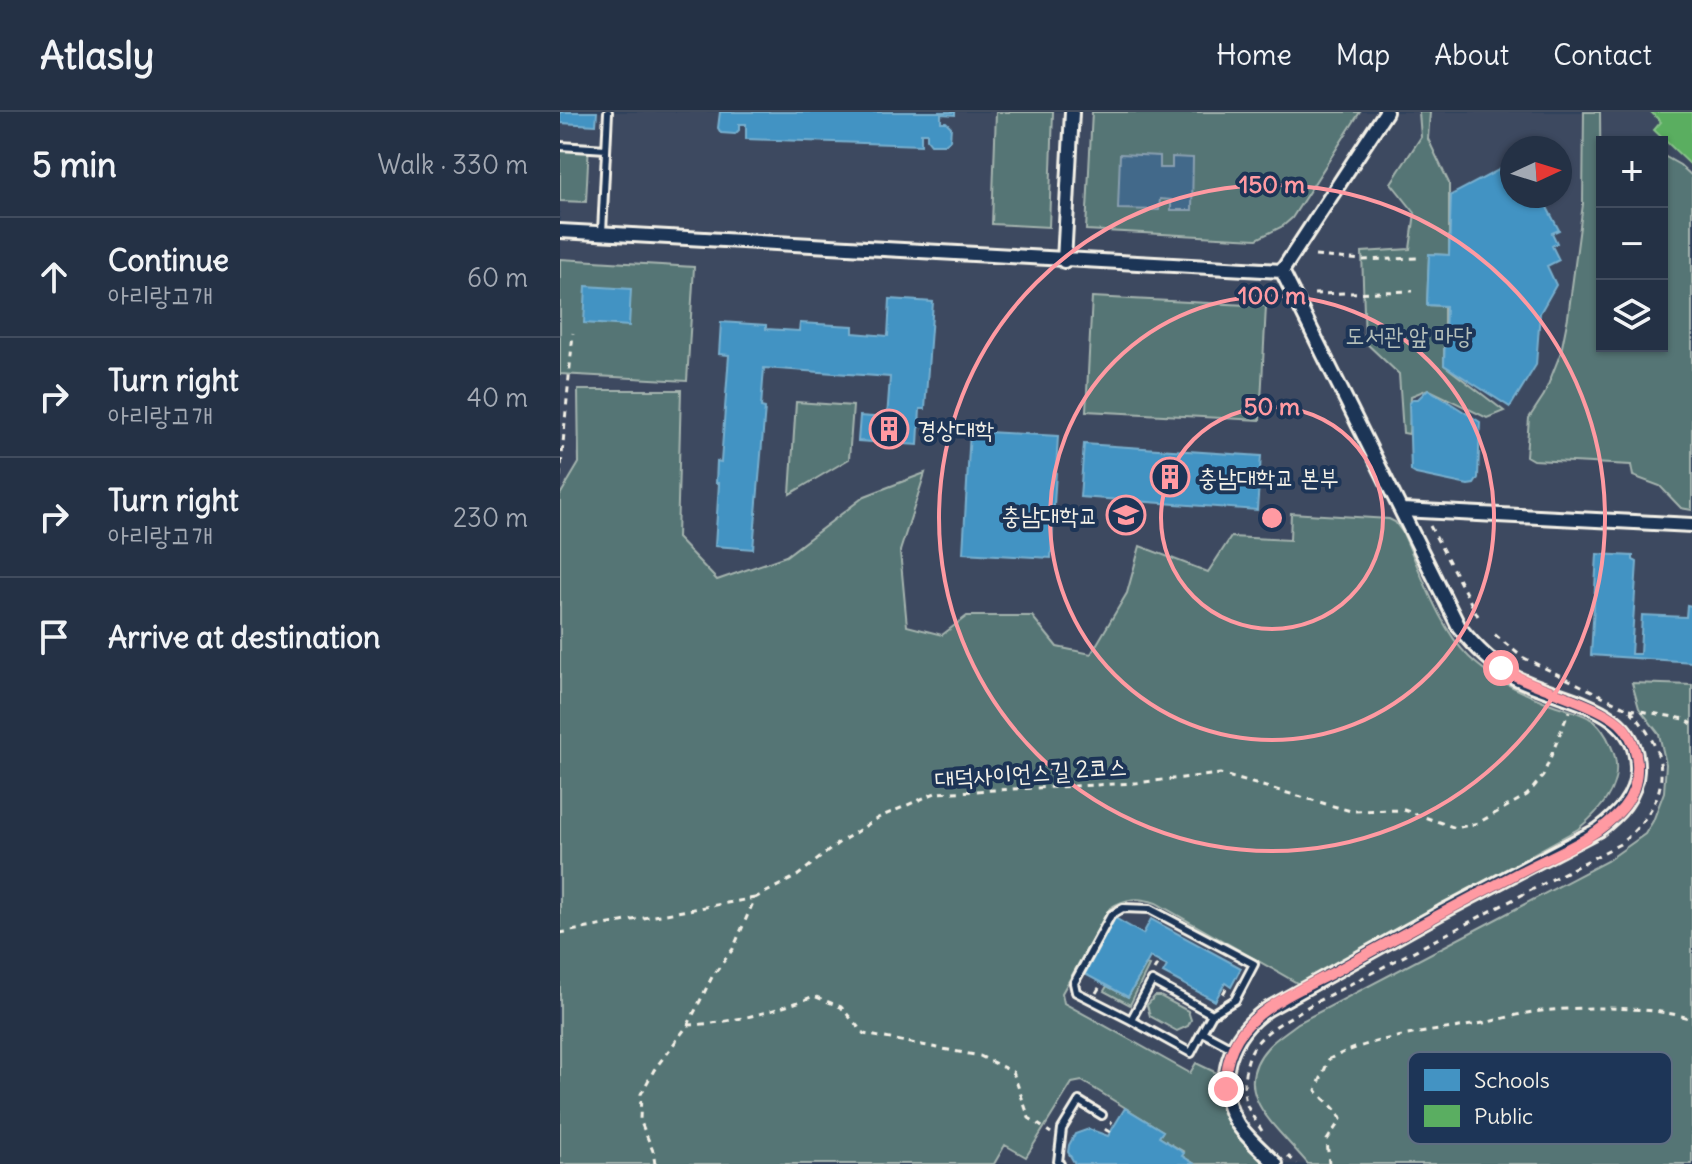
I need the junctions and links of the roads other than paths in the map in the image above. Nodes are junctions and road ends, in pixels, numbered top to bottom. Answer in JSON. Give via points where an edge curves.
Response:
{"nodes":[{"id":1,"x":608,"y":112,"type":"edge"},
{"id":2,"x":1072,"y":112,"type":"edge"},
{"id":3,"x":1386,"y":112,"type":"edge"},
{"id":4,"x":560,"y":146,"type":"edge"},
{"id":5,"x":606,"y":149,"type":"junction"},
{"id":6,"x":560,"y":231,"type":"edge"},
{"id":7,"x":602,"y":233,"type":"junction"},
{"id":8,"x":1064,"y":261,"type":"junction"},
{"id":9,"x":1282,"y":271,"type":"junction"},
{"id":10,"x":1402,"y":510,"type":"junction"},
{"id":11,"x":1692,"y":525,"type":"edge"},
{"id":12,"x":1212,"y":1014,"type":"junction"},
{"id":13,"x":1131,"y":1020,"type":"junction"},
{"id":14,"x":1202,"y":1032,"type":"junction"},
{"id":15,"x":1232,"y":1048,"type":"junction"},
{"id":16,"x":1105,"y":1117,"type":"road end"},
{"id":17,"x":1060,"y":1164,"type":"edge"},
{"id":18,"x":1276,"y":1164,"type":"edge"}],
"edges":[{"from":1,"to":5,"type":"lane"},
{"from":2,"to":8,"type":"street"},
{"from":3,"to":9,"type":"street"},
{"from":4,"to":5,"type":"lane"},
{"from":5,"to":7,"type":"lane"},
{"from":6,"to":7,"type":"street"},
{"from":7,"to":8,"type":"street"},
{"from":8,"to":9,"type":"street"},
{"from":9,"to":10,"type":"street"},
{"from":10,"to":11,"type":"street"},
{"from":10,"to":15,"type":"street","via":[[1465,634],[1501,668],[1525,682],[1619,723],[1636,757],[1634,789],[1623,808],[1598,830],[1268,1009]]},
{"from":12,"to":13,"type":"lane","via":[[1152,981]]},
{"from":12,"to":13,"type":"lane","via":[[1235,1000],[1254,964],[1150,909],[1123,908],[1111,915],[1074,983],[1076,992]]},
{"from":12,"to":14,"type":"lane"},
{"from":13,"to":14,"type":"lane","via":[[1191,1053]]},
{"from":14,"to":15,"type":"lane"},
{"from":15,"to":18,"type":"street","via":[[1225,1079],[1231,1111]]},
{"from":16,"to":17,"type":"lane","via":[[1079,1101],[1062,1129]]}]}
